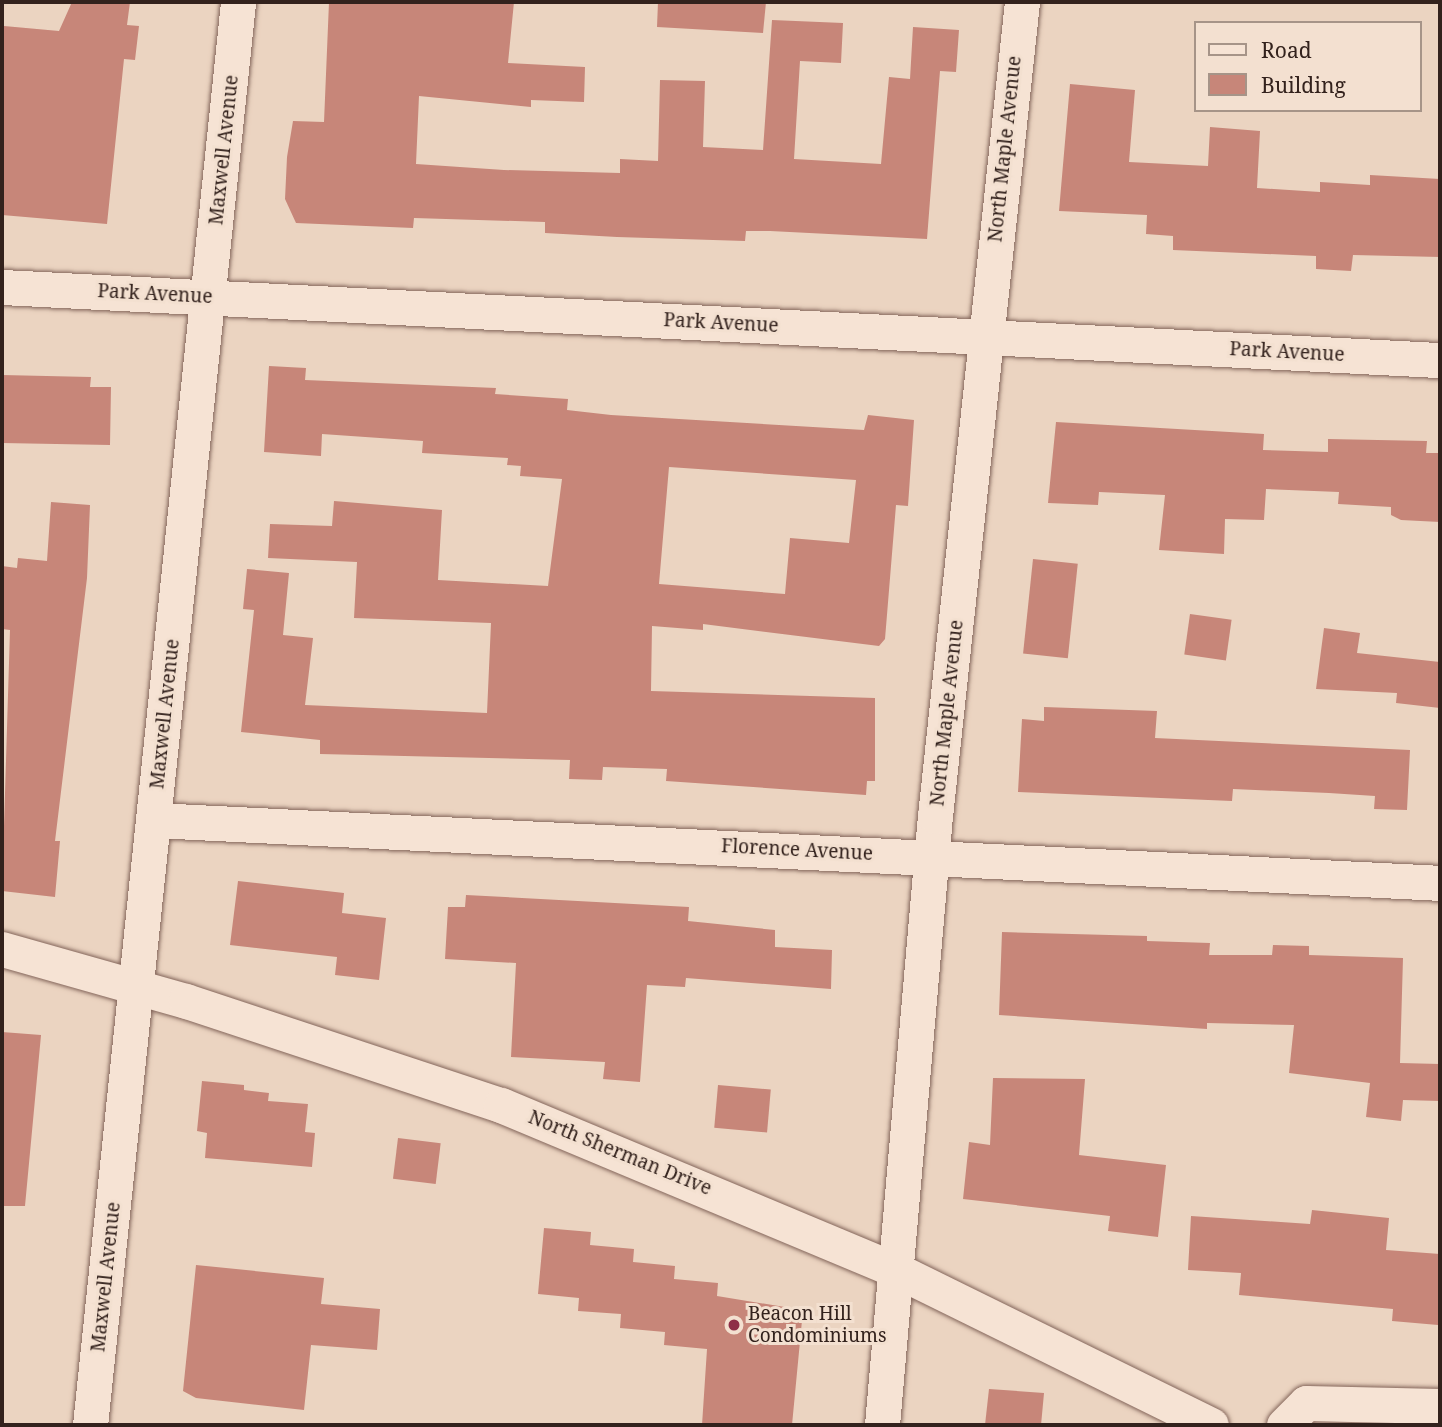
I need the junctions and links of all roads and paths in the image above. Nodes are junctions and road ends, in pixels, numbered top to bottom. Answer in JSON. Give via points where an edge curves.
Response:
{"nodes":[{"id":1,"x":238,"y":2,"type":"edge"},
{"id":2,"x":1022,"y":2,"type":"edge"},
{"id":3,"x":2,"y":287,"type":"edge"},
{"id":4,"x":209,"y":296,"type":"junction"},
{"id":5,"x":986,"y":336,"type":"junction"},
{"id":6,"x":1440,"y":360,"type":"edge"},
{"id":7,"x":154,"y":820,"type":"junction"},
{"id":8,"x":933,"y":856,"type":"junction"},
{"id":9,"x":1440,"y":883,"type":"edge"},
{"id":10,"x":2,"y":949,"type":"edge"},
{"id":11,"x":136,"y":988,"type":"junction"},
{"id":12,"x":896,"y":1269,"type":"junction"},
{"id":13,"x":1440,"y":1406,"type":"edge"},
{"id":14,"x":90,"y":1425,"type":"edge"},
{"id":15,"x":882,"y":1425,"type":"edge"},
{"id":16,"x":1211,"y":1425,"type":"edge"},
{"id":17,"x":1284,"y":1425,"type":"edge"}],
"edges":[{"from":1,"to":4,"type":"street","name":"Maxwell Avenue"},
{"from":2,"to":5,"type":"street","name":"North Maple Avenue"},
{"from":3,"to":4,"type":"street","name":"Park Avenue"},
{"from":4,"to":5,"type":"street","name":"Park Avenue"},
{"from":4,"to":7,"type":"street","name":"Maxwell Avenue"},
{"from":5,"to":6,"type":"street","name":"Park Avenue"},
{"from":5,"to":8,"type":"street","name":"North Maple Avenue"},
{"from":7,"to":8,"type":"street","name":"Florence Avenue"},
{"from":7,"to":11,"type":"street","name":"Maxwell Avenue"},
{"from":8,"to":9,"type":"street","name":"Florence Avenue"},
{"from":8,"to":12,"type":"street","name":"North Maple Avenue"},
{"from":10,"to":11,"type":"street","name":"North Sherman Drive"},
{"from":11,"to":12,"type":"street","name":"North Sherman Drive","via":[[501,1105]]},
{"from":11,"to":14,"type":"street","name":"Maxwell Avenue"},
{"from":12,"to":15,"type":"street","name":"North Maple Avenue"},
{"from":12,"to":16,"type":"street","name":"North Sherman Drive"},
{"from":13,"to":17,"type":"street","via":[[1306,1403]]}]}
